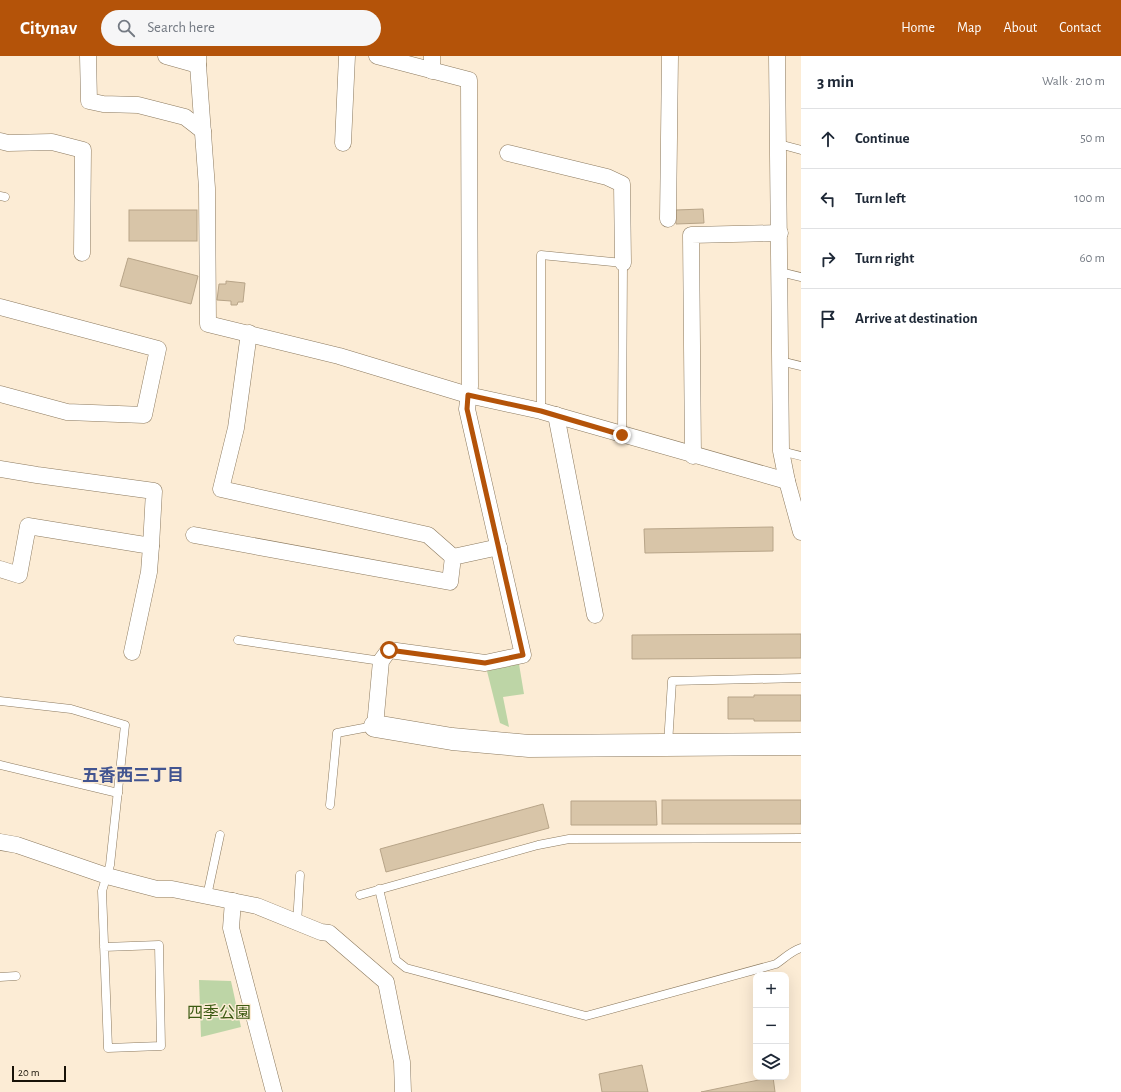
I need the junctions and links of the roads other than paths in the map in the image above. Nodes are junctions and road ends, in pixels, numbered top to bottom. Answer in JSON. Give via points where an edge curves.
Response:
{"nodes":[{"id":1,"x":88,"y":56,"type":"edge"},
{"id":2,"x":166,"y":56,"type":"edge"},
{"id":3,"x":347,"y":56,"type":"edge"},
{"id":4,"x":377,"y":56,"type":"edge"},
{"id":5,"x":670,"y":56,"type":"edge"},
{"id":6,"x":778,"y":56,"type":"edge"},
{"id":7,"x":198,"y":60,"type":"edge"},
{"id":8,"x":432,"y":63,"type":"edge"},
{"id":9,"x":203,"y":131,"type":"junction"},
{"id":10,"x":0,"y":141,"type":"edge"},
{"id":11,"x":343,"y":143,"type":"dead end"},
{"id":12,"x":779,"y":144,"type":"junction"},
{"id":13,"x":801,"y":150,"type":"edge"},
{"id":14,"x":508,"y":153,"type":"dead end"},
{"id":15,"x":668,"y":219,"type":"dead end"},
{"id":16,"x":780,"y":232,"type":"junction"},
{"id":17,"x":82,"y":253,"type":"dead end"},
{"id":18,"x":623,"y":263,"type":"junction"},
{"id":19,"x":780,"y":272,"type":"junction"},
{"id":20,"x":801,"y":277,"type":"edge"},
{"id":21,"x":0,"y":307,"type":"edge"},
{"id":22,"x":249,"y":333,"type":"junction"},
{"id":23,"x":780,"y":361,"type":"junction"},
{"id":24,"x":801,"y":366,"type":"edge"},
{"id":25,"x":0,"y":394,"type":"edge"},
{"id":26,"x":468,"y":395,"type":"junction"},
{"id":27,"x":548,"y":413,"type":"junction"},
{"id":28,"x":622,"y":435,"type":"junction"},
{"id":29,"x":781,"y":451,"type":"junction"},
{"id":30,"x":693,"y":456,"type":"junction"},
{"id":31,"x":801,"y":456,"type":"edge"},
{"id":32,"x":0,"y":469,"type":"edge"},
{"id":33,"x":787,"y":481,"type":"junction"},
{"id":34,"x":801,"y":532,"type":"edge"},
{"id":35,"x":194,"y":535,"type":"dead end"},
{"id":36,"x":151,"y":546,"type":"junction"},
{"id":37,"x":499,"y":546,"type":"junction"},
{"id":38,"x":454,"y":557,"type":"junction"},
{"id":39,"x":0,"y":569,"type":"edge"},
{"id":40,"x":595,"y":615,"type":"dead end"},
{"id":41,"x":238,"y":640,"type":"dead end"},
{"id":42,"x":132,"y":652,"type":"dead end"},
{"id":43,"x":380,"y":661,"type":"junction"},
{"id":44,"x":801,"y":678,"type":"edge"},
{"id":45,"x":0,"y":701,"type":"edge"},
{"id":46,"x":375,"y":726,"type":"junction"},
{"id":47,"x":668,"y":744,"type":"junction"},
{"id":48,"x":801,"y":744,"type":"edge"},
{"id":49,"x":0,"y":766,"type":"edge"},
{"id":50,"x":118,"y":793,"type":"junction"},
{"id":51,"x":330,"y":805,"type":"dead end"},
{"id":52,"x":220,"y":835,"type":"dead end"},
{"id":53,"x":801,"y":838,"type":"edge"},
{"id":54,"x":0,"y":842,"type":"edge"},
{"id":55,"x":300,"y":875,"type":"dead end"},
{"id":56,"x":107,"y":876,"type":"junction"},
{"id":57,"x":379,"y":889,"type":"junction"},
{"id":58,"x":360,"y":895,"type":"dead end"},
{"id":59,"x":207,"y":896,"type":"junction"},
{"id":60,"x":234,"y":901,"type":"junction"},
{"id":61,"x":297,"y":923,"type":"junction"},
{"id":62,"x":104,"y":947,"type":"junction"},
{"id":63,"x":801,"y":948,"type":"edge"},
{"id":64,"x":16,"y":976,"type":"dead end"},
{"id":65,"x":0,"y":977,"type":"edge"},
{"id":66,"x":274,"y":1092,"type":"edge"},
{"id":67,"x":403,"y":1092,"type":"edge"}],
"edges":[{"from":1,"to":9,"type":"street","via":[[89,101],[138,105],[185,117]]},
{"from":2,"to":7,"type":"street"},
{"from":3,"to":11,"type":"street"},
{"from":4,"to":8,"type":"street"},
{"from":5,"to":15,"type":"street"},
{"from":6,"to":12,"type":"street"},
{"from":7,"to":9,"type":"street"},
{"from":8,"to":26,"type":"street","via":[[469,80]]},
{"from":9,"to":22,"type":"street","via":[[207,188],[208,324]]},
{"from":10,"to":17,"type":"street","via":[[52,142],[83,150]]},
{"from":12,"to":13,"type":"lane"},
{"from":12,"to":16,"type":"street"},
{"from":14,"to":18,"type":"street","via":[[607,177],[622,184]]},
{"from":16,"to":19,"type":"street"},
{"from":16,"to":30,"type":"street","via":[[691,235]]},
{"from":18,"to":27,"type":"lane","via":[[541,255]]},
{"from":18,"to":28,"type":"lane"},
{"from":19,"to":20,"type":"lane"},
{"from":19,"to":23,"type":"street"},
{"from":21,"to":25,"type":"street","via":[[158,349],[144,415],[67,412]]},
{"from":22,"to":26,"type":"street","via":[[339,356]]},
{"from":22,"to":38,"type":"street","via":[[236,428],[221,489],[428,535]]},
{"from":23,"to":24,"type":"lane"},
{"from":23,"to":29,"type":"street"},
{"from":26,"to":27,"type":"street"},
{"from":26,"to":37,"type":"street","via":[[467,409]]},
{"from":27,"to":28,"type":"street"},
{"from":27,"to":40,"type":"street"},
{"from":28,"to":30,"type":"street"},
{"from":29,"to":31,"type":"lane"},
{"from":29,"to":33,"type":"street"},
{"from":30,"to":33,"type":"street"},
{"from":32,"to":36,"type":"street","via":[[154,491]]},
{"from":33,"to":34,"type":"street"},
{"from":35,"to":38,"type":"street","via":[[450,582]]},
{"from":36,"to":39,"type":"street","via":[[28,526],[19,575]]},
{"from":36,"to":42,"type":"street","via":[[149,572]]},
{"from":37,"to":38,"type":"street"},
{"from":37,"to":43,"type":"street","via":[[523,655],[485,663],[389,650]]},
{"from":41,"to":43,"type":"lane"},
{"from":43,"to":46,"type":"street"},
{"from":44,"to":47,"type":"lane","via":[[672,681]]},
{"from":45,"to":50,"type":"lane","via":[[71,709],[125,725]]},
{"from":46,"to":47,"type":"street","via":[[452,739],[529,746]]},
{"from":46,"to":51,"type":"lane","via":[[337,733]]},
{"from":47,"to":48,"type":"street"},
{"from":49,"to":50,"type":"lane"},
{"from":50,"to":56,"type":"lane"},
{"from":52,"to":59,"type":"lane"},
{"from":53,"to":57,"type":"lane","via":[[569,839],[538,845]]},
{"from":54,"to":56,"type":"street","via":[[17,845]]},
{"from":55,"to":61,"type":"lane"},
{"from":56,"to":59,"type":"street"},
{"from":56,"to":62,"type":"lane","via":[[102,891]]},
{"from":57,"to":58,"type":"lane"},
{"from":57,"to":63,"type":"lane","via":[[396,960],[406,968],[586,1016],[776,964],[791,951]]},
{"from":59,"to":60,"type":"street"},
{"from":60,"to":61,"type":"street","via":[[257,906]]},
{"from":60,"to":66,"type":"street","via":[[230,928]]},
{"from":61,"to":67,"type":"street","via":[[329,933],[386,982],[401,1055]]},
{"from":62,"to":62,"type":"lane","via":[[108,1048],[161,1046],[159,945]]},
{"from":64,"to":65,"type":"lane"}]}
